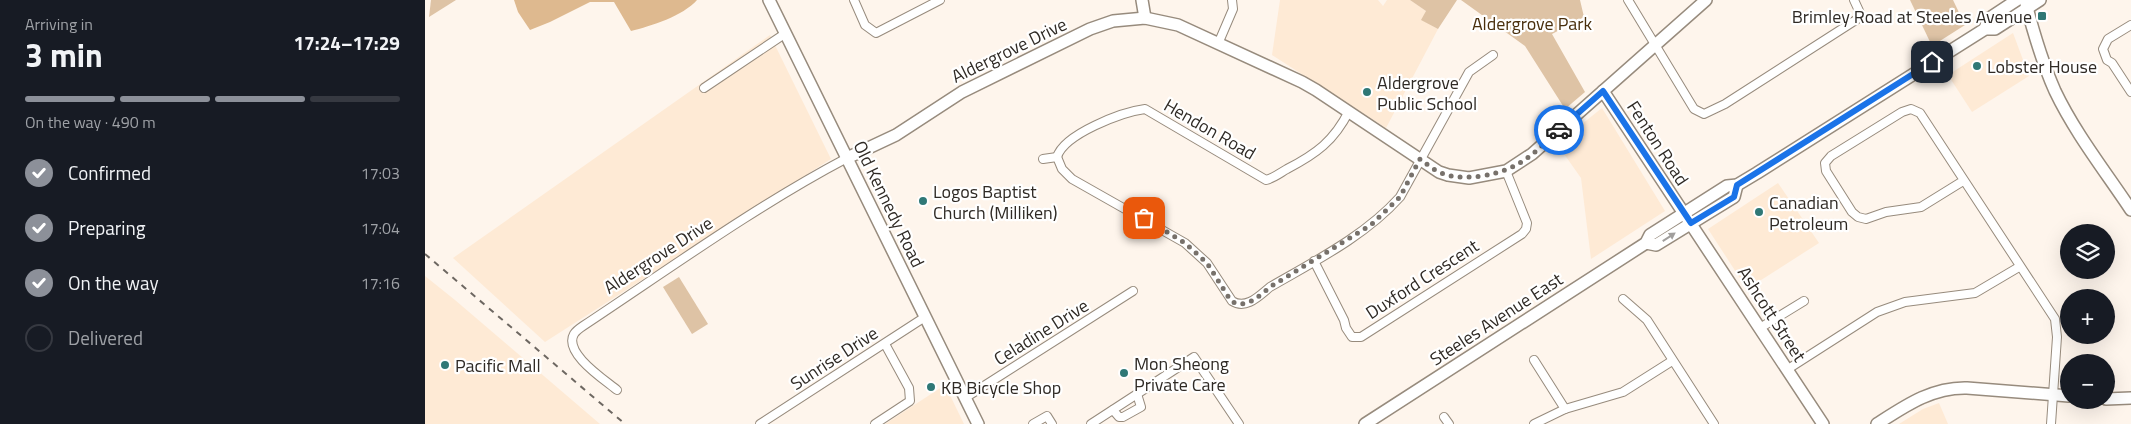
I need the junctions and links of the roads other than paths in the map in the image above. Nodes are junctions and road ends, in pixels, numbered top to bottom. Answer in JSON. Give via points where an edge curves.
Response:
{"nodes":[{"id":1,"x":769,"y":0,"type":"edge"},
{"id":2,"x":854,"y":0,"type":"edge"},
{"id":3,"x":940,"y":0,"type":"edge"},
{"id":4,"x":1142,"y":0,"type":"edge"},
{"id":5,"x":1232,"y":0,"type":"edge"},
{"id":6,"x":1627,"y":0,"type":"edge"},
{"id":7,"x":1706,"y":0,"type":"edge"},
{"id":8,"x":1854,"y":0,"type":"edge"},
{"id":9,"x":2017,"y":0,"type":"edge"},
{"id":10,"x":2040,"y":0,"type":"edge"},
{"id":11,"x":2026,"y":4,"type":"edge"},
{"id":12,"x":1145,"y":18,"type":"junction"},
{"id":13,"x":2131,"y":25,"type":"edge"},
{"id":14,"x":1985,"y":29,"type":"junction"},
{"id":15,"x":786,"y":33,"type":"junction"},
{"id":16,"x":1218,"y":44,"type":"junction"},
{"id":17,"x":1655,"y":44,"type":"junction"},
{"id":18,"x":1493,"y":55,"type":"dead end"},
{"id":19,"x":704,"y":88,"type":"dead end"},
{"id":20,"x":1603,"y":91,"type":"junction"},
{"id":21,"x":2131,"y":92,"type":"edge"},
{"id":22,"x":1349,"y":112,"type":"junction"},
{"id":23,"x":1057,"y":157,"type":"junction"},
{"id":24,"x":847,"y":158,"type":"junction"},
{"id":25,"x":1043,"y":159,"type":"dead end"},
{"id":26,"x":1420,"y":159,"type":"junction"},
{"id":27,"x":1506,"y":171,"type":"junction"},
{"id":28,"x":1963,"y":181,"type":"junction"},
{"id":29,"x":2131,"y":210,"type":"edge"},
{"id":30,"x":1688,"y":218,"type":"junction"},
{"id":31,"x":1314,"y":261,"type":"junction"},
{"id":32,"x":2019,"y":267,"type":"junction"},
{"id":33,"x":1133,"y":291,"type":"dead end"},
{"id":34,"x":1623,"y":299,"type":"dead end"},
{"id":35,"x":1805,"y":301,"type":"dead end"},
{"id":36,"x":925,"y":317,"type":"junction"},
{"id":37,"x":1760,"y":328,"type":"junction"},
{"id":38,"x":885,"y":344,"type":"junction"},
{"id":39,"x":1534,"y":360,"type":"dead end"},
{"id":40,"x":1672,"y":361,"type":"junction"},
{"id":41,"x":1788,"y":369,"type":"junction"},
{"id":42,"x":617,"y":390,"type":"dead end"},
{"id":43,"x":1137,"y":394,"type":"junction"},
{"id":44,"x":2052,"y":395,"type":"junction"},
{"id":45,"x":2060,"y":395,"type":"edge"},
{"id":46,"x":965,"y":398,"type":"junction"},
{"id":47,"x":2131,"y":398,"type":"edge"},
{"id":48,"x":2115,"y":399,"type":"edge"},
{"id":49,"x":1565,"y":409,"type":"junction"},
{"id":50,"x":1113,"y":410,"type":"junction"},
{"id":51,"x":760,"y":424,"type":"edge"},
{"id":52,"x":875,"y":424,"type":"edge"},
{"id":53,"x":978,"y":424,"type":"edge"},
{"id":54,"x":1033,"y":424,"type":"edge"},
{"id":55,"x":1052,"y":424,"type":"edge"},
{"id":56,"x":1091,"y":424,"type":"edge"},
{"id":57,"x":1239,"y":424,"type":"edge"},
{"id":58,"x":1365,"y":424,"type":"edge"},
{"id":59,"x":1534,"y":424,"type":"edge"},
{"id":60,"x":1714,"y":424,"type":"edge"},
{"id":61,"x":1823,"y":424,"type":"edge"},
{"id":62,"x":1877,"y":424,"type":"edge"},
{"id":63,"x":2051,"y":424,"type":"edge"}],
"edges":[{"from":1,"to":15,"type":"street","name":"Old Kennedy Road"},
{"from":2,"to":3,"type":"street","via":[[865,25],[876,33]]},
{"from":4,"to":12,"type":"street"},
{"from":5,"to":16,"type":"street","via":[[1233,9]]},
{"from":6,"to":17,"type":"street"},
{"from":7,"to":17,"type":"street","name":"Aldergrove Drive"},
{"from":8,"to":17,"type":"street","via":[[1859,18],[1725,104],[1704,114],[1694,109]]},
{"from":9,"to":14,"type":"street","name":"Steeles Avenue East","via":[[1988,19]]},
{"from":10,"to":11,"type":"street","name":"Steeles Avenue East"},
{"from":11,"to":14,"type":"street","name":"Steeles Avenue East","via":[[1995,30]]},
{"from":11,"to":29,"type":"street","via":[[2044,65],[2056,92]]},
{"from":12,"to":16,"type":"street","name":"Aldergrove Drive","via":[[1177,25]]},
{"from":12,"to":24,"type":"street","name":"Aldergrove Drive","via":[[1113,21],[1090,29],[962,92],[895,135]]},
{"from":13,"to":21,"type":"street","via":[[2108,39],[2103,49],[2107,60]]},
{"from":14,"to":30,"type":"street","name":"Steeles Avenue East","via":[[1737,185],[1727,186]]},
{"from":15,"to":19,"type":"street"},
{"from":15,"to":24,"type":"street","name":"Old Kennedy Road"},
{"from":16,"to":22,"type":"street","name":"Aldergrove Drive","via":[[1302,82]]},
{"from":17,"to":20,"type":"street","name":"Aldergrove Drive"},
{"from":18,"to":26,"type":"street","via":[[1469,72]]},
{"from":20,"to":27,"type":"street","name":"Aldergrove Drive","via":[[1532,154]]},
{"from":20,"to":30,"type":"street","name":"Fenton Road"},
{"from":22,"to":23,"type":"street","name":"Hendon Road","via":[[1324,147],[1266,180],[1145,109],[1094,126],[1062,147]]},
{"from":22,"to":26,"type":"street","name":"Aldergrove Drive"},
{"from":23,"to":25,"type":"street"},
{"from":23,"to":31,"type":"street","via":[[1062,169],[1072,179],[1185,243],[1207,263],[1227,296],[1238,305],[1255,300],[1270,287]]},
{"from":24,"to":36,"type":"street","name":"Old Kennedy Road"},
{"from":24,"to":42,"type":"street","name":"Aldergrove Drive","via":[[757,211],[574,334],[572,342],[577,356]]},
{"from":26,"to":27,"type":"street","name":"Aldergrove Drive","via":[[1439,172],[1459,177]]},
{"from":26,"to":31,"type":"street","via":[[1400,197],[1391,207],[1371,225]]},
{"from":27,"to":31,"type":"street","name":"Duxford Crescent","via":[[1527,223],[1522,234],[1361,337],[1352,337],[1346,328]]},
{"from":28,"to":28,"type":"street","via":[[1920,113],[1911,109],[1831,156],[1825,163],[1826,171],[1852,212],[1866,219],[1921,207]]},
{"from":28,"to":32,"type":"street"},
{"from":30,"to":37,"type":"street","name":"Ashcott Street"},
{"from":30,"to":58,"type":"street","name":"Steeles Avenue East","via":[[1649,235],[1646,243]]},
{"from":32,"to":41,"type":"street","via":[[1975,294],[1905,302],[1877,312]]},
{"from":32,"to":44,"type":"street","via":[[2055,319],[2057,337]]},
{"from":33,"to":46,"type":"street","name":"Celadine Drive"},
{"from":34,"to":40,"type":"street","via":[[1647,320]]},
{"from":35,"to":37,"type":"street"},
{"from":36,"to":38,"type":"street","name":"Sunrise Drive"},
{"from":36,"to":46,"type":"street","name":"Old Kennedy Road"},
{"from":37,"to":41,"type":"street","name":"Ashcott Street"},
{"from":38,"to":51,"type":"street","name":"Sunrise Drive"},
{"from":38,"to":52,"type":"street","via":[[909,388],[910,401]]},
{"from":39,"to":49,"type":"street"},
{"from":40,"to":49,"type":"street","via":[[1623,392]]},
{"from":40,"to":60,"type":"street"},
{"from":41,"to":61,"type":"street","name":"Ashcott Street"},
{"from":43,"to":50,"type":"street"},
{"from":43,"to":50,"type":"street","via":[[1141,407],[1123,417]]},
{"from":43,"to":57,"type":"street","via":[[1194,358]]},
{"from":44,"to":45,"type":"street"},
{"from":44,"to":62,"type":"street","via":[[1950,388],[1927,394]]},
{"from":44,"to":63,"type":"street"},
{"from":46,"to":53,"type":"street","name":"Old Kennedy Road"},
{"from":47,"to":48,"type":"street"},
{"from":49,"to":59,"type":"street"},
{"from":50,"to":56,"type":"street"},
{"from":54,"to":55,"type":"street","via":[[1047,416]]}]}
